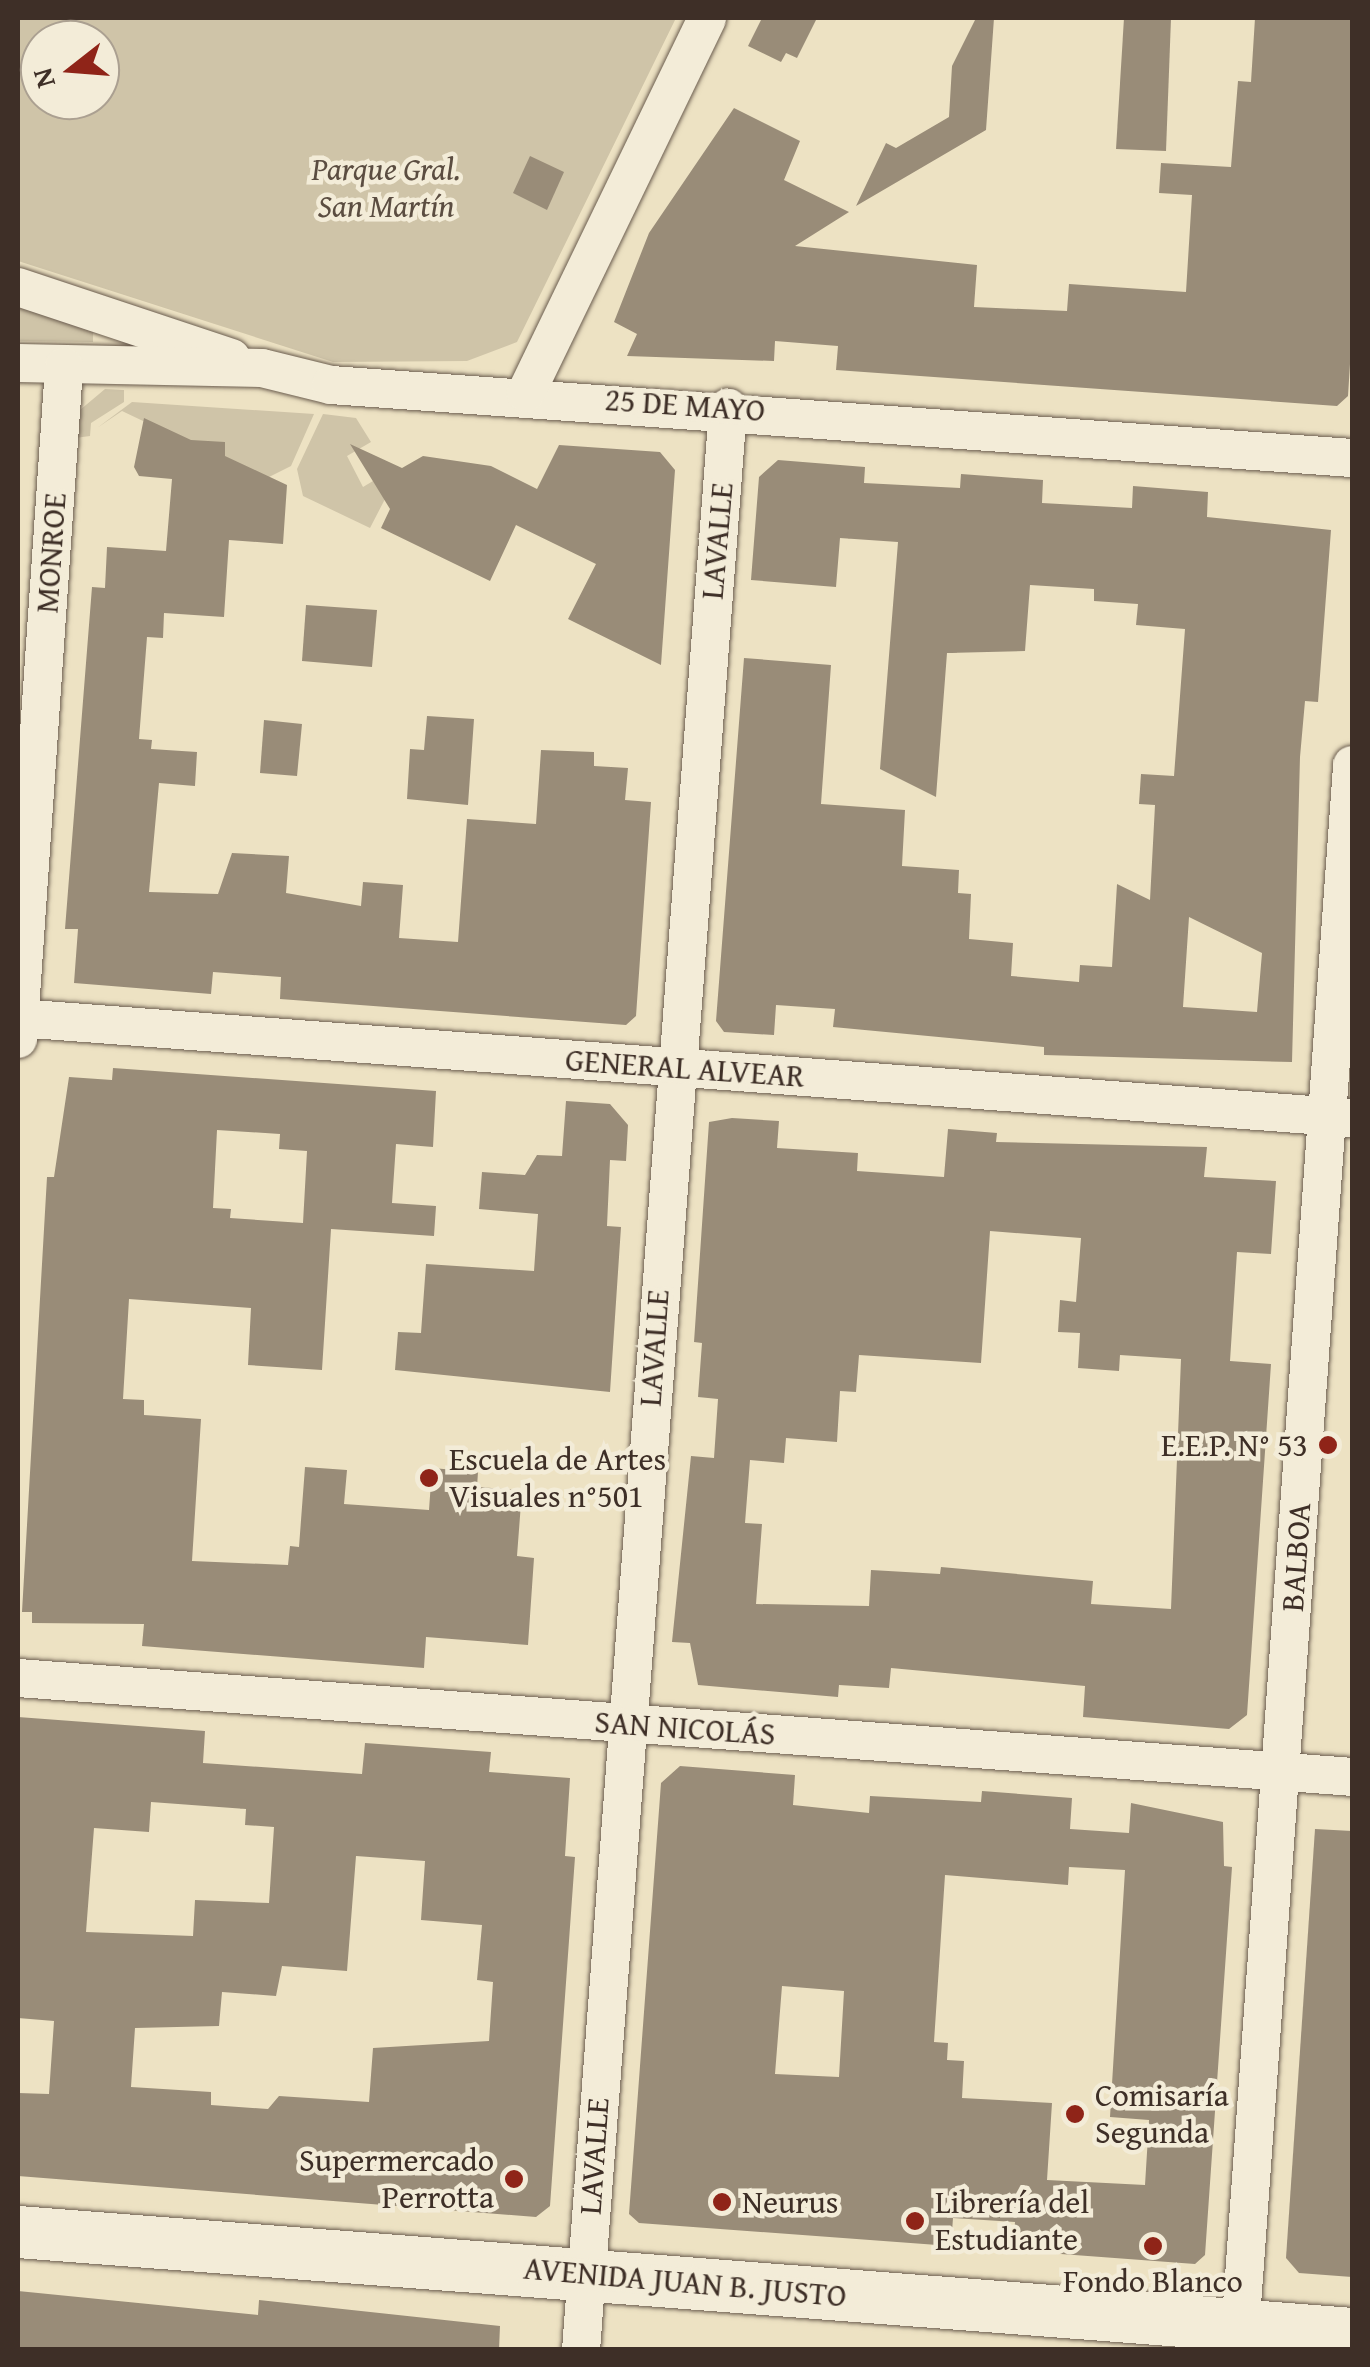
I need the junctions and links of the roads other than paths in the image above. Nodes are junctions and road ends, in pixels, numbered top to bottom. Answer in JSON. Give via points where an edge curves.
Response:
{"nodes":[{"id":1,"x":707,"y":18,"type":"edge"},
{"id":2,"x":18,"y":287,"type":"edge"},
{"id":3,"x":18,"y":363,"type":"edge"},
{"id":4,"x":64,"y":367,"type":"junction"},
{"id":5,"x":262,"y":368,"type":"junction"},
{"id":6,"x":526,"y":394,"type":"junction"},
{"id":7,"x":728,"y":408,"type":"junction"},
{"id":8,"x":1352,"y":458,"type":"edge"},
{"id":9,"x":1352,"y":765,"type":"edge"},
{"id":10,"x":18,"y":1025,"type":"edge"},
{"id":11,"x":674,"y":1067,"type":"junction"},
{"id":12,"x":1339,"y":1117,"type":"edge"},
{"id":13,"x":18,"y":1678,"type":"edge"},
{"id":14,"x":626,"y":1724,"type":"junction"},
{"id":15,"x":1281,"y":1772,"type":"junction"},
{"id":16,"x":1352,"y":1777,"type":"edge"},
{"id":17,"x":18,"y":2232,"type":"edge"},
{"id":18,"x":586,"y":2274,"type":"junction"},
{"id":19,"x":1352,"y":2334,"type":"edge"},
{"id":20,"x":1240,"y":2338,"type":"edge"},
{"id":21,"x":581,"y":2350,"type":"edge"}],
"edges":[{"from":1,"to":6,"type":"street"},
{"from":2,"to":5,"type":"street"},
{"from":3,"to":4,"type":"street","name":"25 DE MAYO"},
{"from":4,"to":5,"type":"street","name":"25 DE MAYO"},
{"from":4,"to":10,"type":"street","name":"MONROE"},
{"from":5,"to":6,"type":"street","name":"25 DE MAYO","via":[[331,385]]},
{"from":6,"to":7,"type":"street","name":"25 DE MAYO"},
{"from":7,"to":8,"type":"street","name":"25 DE MAYO"},
{"from":7,"to":11,"type":"street","name":"LAVALLE"},
{"from":9,"to":12,"type":"street","name":"BALBOA"},
{"from":10,"to":11,"type":"street","name":"GENERAL ALVEAR"},
{"from":11,"to":12,"type":"street","name":"GENERAL ALVEAR"},
{"from":11,"to":14,"type":"street","name":"LAVALLE"},
{"from":12,"to":15,"type":"street","name":"BALBOA"},
{"from":13,"to":14,"type":"street","name":"SAN NICOLÁS"},
{"from":14,"to":15,"type":"street","name":"SAN NICOLÁS"},
{"from":14,"to":18,"type":"street","name":"LAVALLE"},
{"from":15,"to":16,"type":"street","name":"SAN NICOLÁS"},
{"from":15,"to":20,"type":"street","name":"BALBOA"},
{"from":17,"to":18,"type":"main road","name":"AVENIDA JUAN B. JUSTO"},
{"from":18,"to":20,"type":"main road","name":"AVENIDA JUAN B. JUSTO"},
{"from":18,"to":21,"type":"street","name":"LAVALLE"},
{"from":19,"to":20,"type":"main road","name":"AVENIDA JUAN B. JUSTO"}]}
